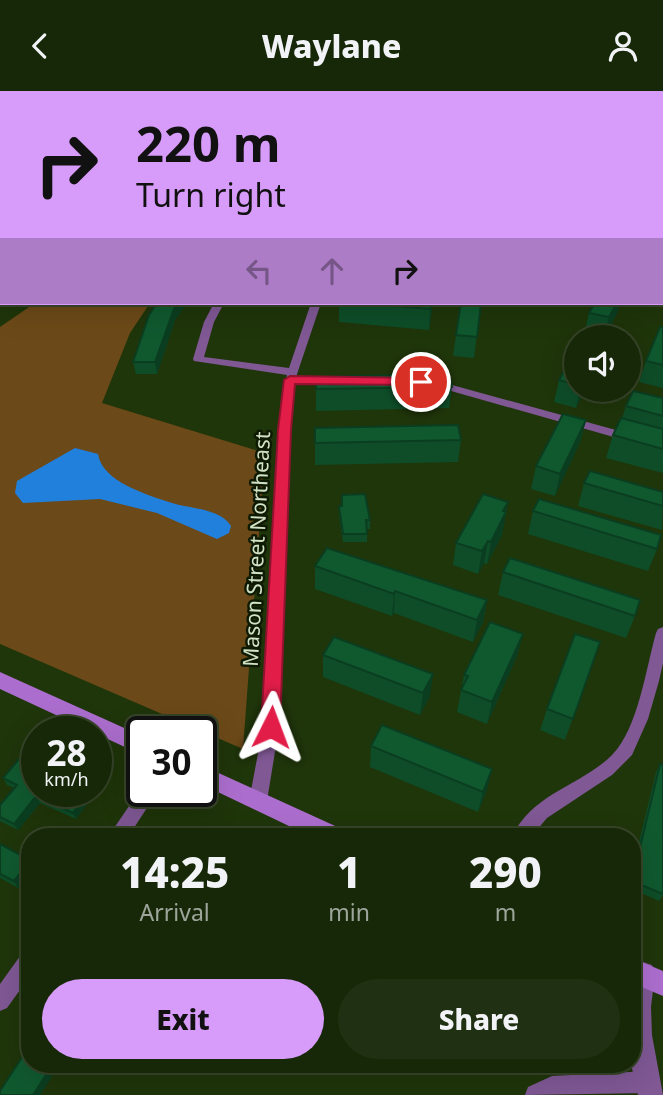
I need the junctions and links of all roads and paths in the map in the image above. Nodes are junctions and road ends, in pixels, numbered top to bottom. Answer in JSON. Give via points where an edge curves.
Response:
{"nodes":[{"id":1,"x":218,"y":305,"type":"edge"},
{"id":2,"x":315,"y":305,"type":"edge"},
{"id":3,"x":290,"y":376,"type":"junction"},
{"id":4,"x":345,"y":380,"type":"edge"},
{"id":5,"x":421,"y":382,"type":"edge"},
{"id":6,"x":663,"y":447,"type":"edge"},
{"id":7,"x":663,"y":633,"type":"edge"},
{"id":8,"x":0,"y":680,"type":"edge"},
{"id":9,"x":126,"y":739,"type":"edge"},
{"id":10,"x":217,"y":782,"type":"edge"},
{"id":11,"x":258,"y":801,"type":"junction"},
{"id":12,"x":138,"y":807,"type":"edge"},
{"id":13,"x":123,"y":828,"type":"edge"},
{"id":14,"x":316,"y":828,"type":"edge"},
{"id":15,"x":528,"y":828,"type":"edge"},
{"id":16,"x":21,"y":972,"type":"edge"},
{"id":17,"x":646,"y":976,"type":"edge"},
{"id":18,"x":641,"y":998,"type":"edge"},
{"id":19,"x":0,"y":1001,"type":"edge"},
{"id":20,"x":641,"y":1045,"type":"edge"},
{"id":21,"x":650,"y":1088,"type":"edge"},
{"id":22,"x":536,"y":1095,"type":"edge"}],
"edges":[{"from":1,"to":3,"type":"street","via":[[198,359]]},
{"from":2,"to":3,"type":"street","name":"Mason Street Northeast"},
{"from":3,"to":4,"type":"street"},
{"from":3,"to":11,"type":"street","name":"Mason Street Northeast","via":[[271,727]]},
{"from":5,"to":6,"type":"street"},
{"from":7,"to":15,"type":"street","via":[[630,744],[617,761],[538,814]]},
{"from":8,"to":9,"type":"main road"},
{"from":10,"to":11,"type":"main road"},
{"from":11,"to":14,"type":"main road"},
{"from":12,"to":13,"type":"street"},
{"from":16,"to":19,"type":"street"},
{"from":17,"to":18,"type":"street"},
{"from":20,"to":21,"type":"street"},
{"from":21,"to":22,"type":"street","via":[[552,1087]]}]}
